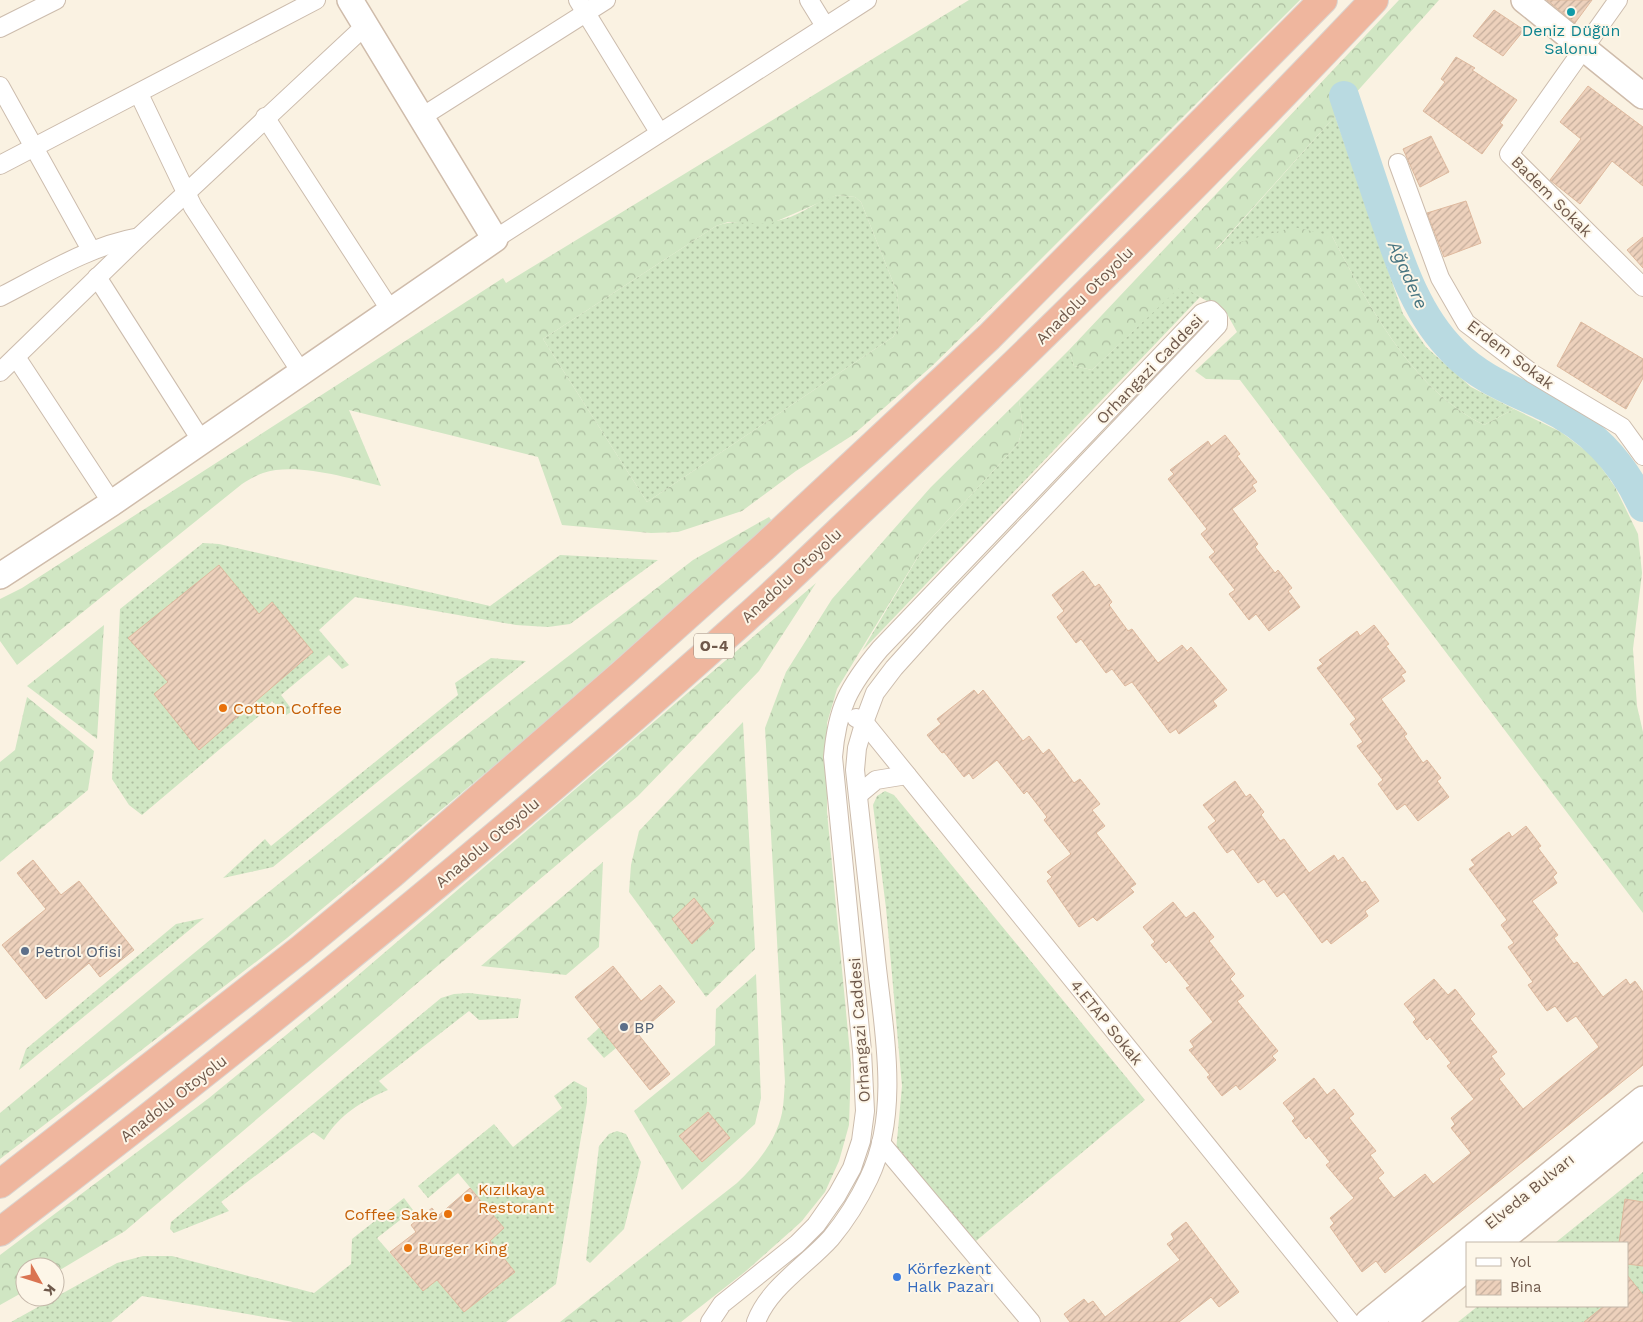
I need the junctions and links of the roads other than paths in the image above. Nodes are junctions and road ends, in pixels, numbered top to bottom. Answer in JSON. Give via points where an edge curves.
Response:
{"nodes":[{"id":1,"x":56,"y":0,"type":"edge"},
{"id":2,"x":316,"y":0,"type":"edge"},
{"id":3,"x":606,"y":0,"type":"edge"},
{"id":4,"x":809,"y":0,"type":"edge"},
{"id":5,"x":867,"y":0,"type":"edge"},
{"id":6,"x":1323,"y":0,"type":"edge"},
{"id":7,"x":1374,"y":0,"type":"edge"},
{"id":8,"x":1524,"y":0,"type":"edge"},
{"id":9,"x":1618,"y":0,"type":"edge"},
{"id":10,"x":354,"y":1,"type":"edge"},
{"id":11,"x":582,"y":6,"type":"edge"},
{"id":12,"x":365,"y":26,"type":"junction"},
{"id":13,"x":825,"y":26,"type":"junction"},
{"id":14,"x":0,"y":28,"type":"edge"},
{"id":15,"x":1583,"y":48,"type":"junction"},
{"id":16,"x":0,"y":86,"type":"edge"},
{"id":17,"x":138,"y":94,"type":"junction"},
{"id":18,"x":1643,"y":96,"type":"edge"},
{"id":19,"x":265,"y":117,"type":"junction"},
{"id":20,"x":420,"y":118,"type":"junction"},
{"id":21,"x":659,"y":132,"type":"junction"},
{"id":22,"x":34,"y":147,"type":"junction"},
{"id":23,"x":1398,"y":163,"type":"dead end"},
{"id":24,"x":0,"y":165,"type":"edge"},
{"id":25,"x":186,"y":193,"type":"junction"},
{"id":26,"x":139,"y":237,"type":"junction"},
{"id":27,"x":495,"y":239,"type":"junction"},
{"id":28,"x":91,"y":250,"type":"junction"},
{"id":29,"x":97,"y":277,"type":"junction"},
{"id":30,"x":1643,"y":286,"type":"edge"},
{"id":31,"x":0,"y":297,"type":"edge"},
{"id":32,"x":391,"y":311,"type":"junction"},
{"id":33,"x":16,"y":357,"type":"junction"},
{"id":34,"x":0,"y":372,"type":"edge"},
{"id":35,"x":301,"y":372,"type":"junction"},
{"id":36,"x":201,"y":440,"type":"junction"},
{"id":37,"x":1643,"y":456,"type":"edge"},
{"id":38,"x":112,"y":503,"type":"junction"},
{"id":39,"x":0,"y":576,"type":"edge"},
{"id":40,"x":840,"y":710,"type":"junction"},
{"id":41,"x":864,"y":722,"type":"junction"},
{"id":42,"x":907,"y":775,"type":"junction"},
{"id":43,"x":858,"y":795,"type":"junction"},
{"id":44,"x":1643,"y":1098,"type":"edge"},
{"id":45,"x":1643,"y":1125,"type":"edge"},
{"id":46,"x":881,"y":1143,"type":"junction"},
{"id":47,"x":0,"y":1184,"type":"edge"},
{"id":48,"x":0,"y":1232,"type":"edge"},
{"id":49,"x":1466,"y":1242,"type":"edge"},
{"id":50,"x":1466,"y":1242,"type":"edge"},
{"id":51,"x":1499,"y":1242,"type":"edge"},
{"id":52,"x":1466,"y":1269,"type":"edge"},
{"id":53,"x":710,"y":1322,"type":"edge"},
{"id":54,"x":756,"y":1322,"type":"edge"},
{"id":55,"x":1031,"y":1322,"type":"edge"},
{"id":56,"x":1350,"y":1322,"type":"edge"},
{"id":57,"x":1368,"y":1322,"type":"edge"},
{"id":58,"x":1401,"y":1322,"type":"edge"}],
"edges":[{"from":1,"to":14,"type":"street"},
{"from":2,"to":17,"type":"street"},
{"from":3,"to":11,"type":"street"},
{"from":4,"to":13,"type":"street"},
{"from":5,"to":13,"type":"street"},
{"from":6,"to":47,"type":"highway","number":"O-4","via":[[989,337],[636,662],[301,949]]},
{"from":7,"to":48,"type":"highway","name":"Anadolu Otoyolu","number":"O-4","via":[[1010,370],[748,617],[483,846],[330,972],[156,1113]]},
{"from":8,"to":15,"type":"street"},
{"from":9,"to":15,"type":"street"},
{"from":10,"to":12,"type":"street"},
{"from":11,"to":20,"type":"street"},
{"from":11,"to":21,"type":"street"},
{"from":12,"to":19,"type":"street"},
{"from":12,"to":20,"type":"street"},
{"from":13,"to":21,"type":"street"},
{"from":15,"to":18,"type":"street"},
{"from":15,"to":30,"type":"street","name":"Badem Sokak","via":[[1509,154]]},
{"from":16,"to":22,"type":"street"},
{"from":17,"to":22,"type":"street"},
{"from":17,"to":25,"type":"street"},
{"from":19,"to":25,"type":"street"},
{"from":19,"to":32,"type":"street"},
{"from":20,"to":27,"type":"street"},
{"from":21,"to":27,"type":"street"},
{"from":22,"to":24,"type":"street"},
{"from":22,"to":28,"type":"street"},
{"from":23,"to":37,"type":"street","name":"Erdem Sokak","via":[[1440,278],[1466,324],[1533,374],[1622,427]]},
{"from":25,"to":26,"type":"street"},
{"from":25,"to":35,"type":"street"},
{"from":26,"to":28,"type":"street"},
{"from":26,"to":29,"type":"street"},
{"from":27,"to":32,"type":"street"},
{"from":28,"to":31,"type":"street"},
{"from":29,"to":33,"type":"street"},
{"from":29,"to":36,"type":"street"},
{"from":32,"to":35,"type":"street"},
{"from":33,"to":34,"type":"street"},
{"from":33,"to":38,"type":"street"},
{"from":35,"to":36,"type":"street"},
{"from":36,"to":38,"type":"street"},
{"from":38,"to":39,"type":"street"},
{"from":40,"to":41,"type":"street"},
{"from":40,"to":41,"type":"street","name":"Orhangazi Caddesi","via":[[859,673],[880,649],[1202,313],[1211,310],[1218,317],[1218,325],[940,617],[875,693]]},
{"from":40,"to":53,"type":"street","name":"Orhangazi Caddesi","via":[[833,757],[862,1051],[865,1111],[860,1141],[852,1168],[816,1224],[722,1304]]},
{"from":41,"to":42,"type":"street","name":"4.ETAP Sokak"},
{"from":41,"to":43,"type":"street","name":"Orhangazi Caddesi","via":[[855,770]]},
{"from":42,"to":43,"type":"street","via":[[876,780]]},
{"from":42,"to":56,"type":"street","name":"4.ETAP Sokak"},
{"from":43,"to":46,"type":"street","name":"Orhangazi Caddesi","via":[[886,1054],[886,1104]]},
{"from":44,"to":49,"type":"street","name":"Elveda Bulvarı"},
{"from":45,"to":51,"type":"street","name":"Elveda Bulvarı"},
{"from":46,"to":54,"type":"street","name":"Orhangazi Caddesi","via":[[870,1176],[854,1206],[831,1238],[771,1297]]},
{"from":46,"to":55,"type":"street"},
{"from":50,"to":57,"type":"street","name":"Elveda Bulvarı"},
{"from":52,"to":58,"type":"street"}]}
